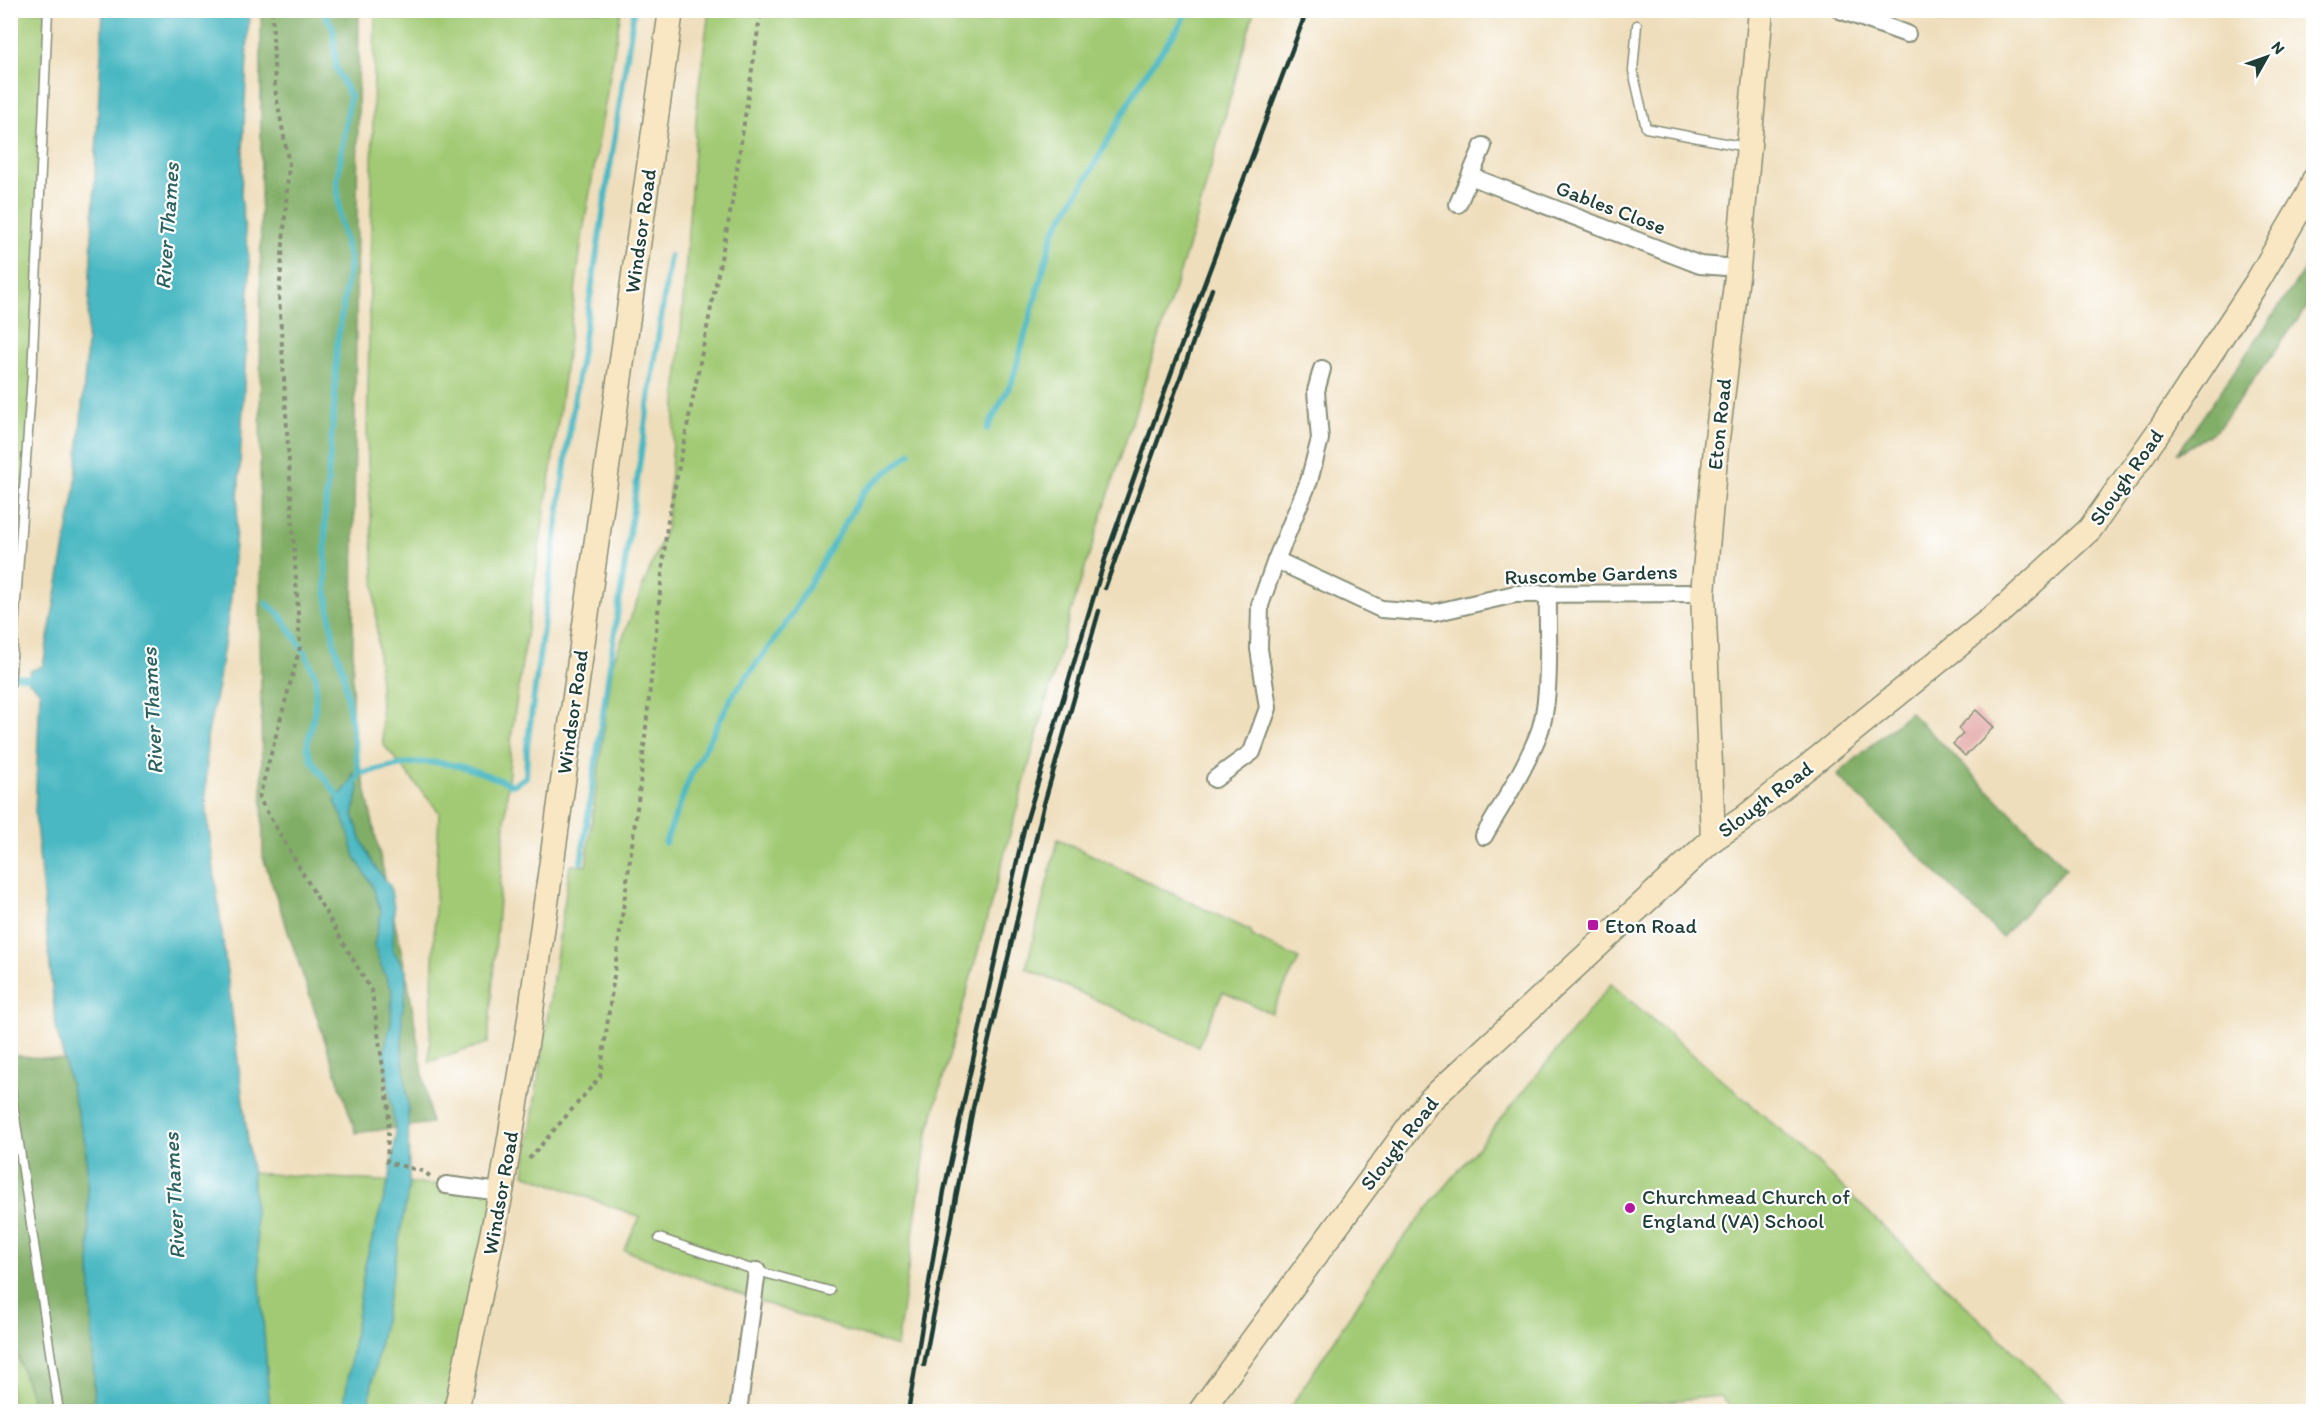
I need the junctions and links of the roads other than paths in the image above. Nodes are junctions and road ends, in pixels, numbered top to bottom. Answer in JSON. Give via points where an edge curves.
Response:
{"nodes":[{"id":1,"x":48,"y":10,"type":"edge"},
{"id":2,"x":671,"y":10,"type":"edge"},
{"id":3,"x":1761,"y":10,"type":"edge"},
{"id":4,"x":1840,"y":10,"type":"edge"},
{"id":5,"x":1637,"y":25,"type":"dead end"},
{"id":6,"x":1907,"y":34,"type":"dead end"},
{"id":7,"x":1483,"y":146,"type":"dead end"},
{"id":8,"x":1749,"y":148,"type":"junction"},
{"id":9,"x":1470,"y":176,"type":"junction"},
{"id":10,"x":2312,"y":189,"type":"edge"},
{"id":11,"x":1458,"y":204,"type":"dead end"},
{"id":12,"x":1738,"y":268,"type":"junction"},
{"id":13,"x":1322,"y":369,"type":"dead end"},
{"id":14,"x":1276,"y":560,"type":"junction"},
{"id":15,"x":1703,"y":593,"type":"junction"},
{"id":16,"x":1548,"y":595,"type":"junction"},
{"id":17,"x":10,"y":685,"type":"edge"},
{"id":18,"x":1215,"y":779,"type":"dead end"},
{"id":19,"x":1484,"y":836,"type":"dead end"},
{"id":20,"x":1713,"y":839,"type":"junction"},
{"id":21,"x":10,"y":1083,"type":"edge"},
{"id":22,"x":446,"y":1185,"type":"dead end"},
{"id":23,"x":501,"y":1192,"type":"junction"},
{"id":24,"x":659,"y":1238,"type":"dead end"},
{"id":25,"x":757,"y":1271,"type":"junction"},
{"id":26,"x":830,"y":1291,"type":"dead end"},
{"id":27,"x":59,"y":1412,"type":"edge"},
{"id":28,"x":456,"y":1412,"type":"edge"},
{"id":29,"x":738,"y":1412,"type":"edge"},
{"id":30,"x":1200,"y":1412,"type":"edge"}],
"edges":[{"from":1,"to":17,"type":"lane","via":[[32,376]]},
{"from":2,"to":23,"type":"main road","name":"Windsor Road","via":[[529,1021]]},
{"from":3,"to":8,"type":"main road","name":"Eton Road"},
{"from":4,"to":6,"type":"street"},
{"from":5,"to":8,"type":"lane","via":[[1633,71],[1646,128]]},
{"from":7,"to":9,"type":"street"},
{"from":8,"to":12,"type":"main road","name":"Eton Road"},
{"from":9,"to":11,"type":"street"},
{"from":9,"to":12,"type":"street","name":"Gables Close","via":[[1700,265]]},
{"from":10,"to":20,"type":"main road","name":"Slough Road","via":[[2259,279],[2090,529],[2002,610]]},
{"from":12,"to":15,"type":"main road","name":"Eton Road"},
{"from":13,"to":14,"type":"street","via":[[1316,391],[1320,439],[1309,481]]},
{"from":14,"to":16,"type":"street","name":"Ruscombe Gardens","via":[[1380,609],[1433,613],[1515,594]]},
{"from":14,"to":18,"type":"street","via":[[1260,605],[1259,649],[1268,708],[1252,752]]},
{"from":15,"to":16,"type":"street","name":"Ruscombe Gardens"},
{"from":15,"to":20,"type":"main road","name":"Eton Road"},
{"from":16,"to":19,"type":"street","via":[[1546,701],[1539,732]]},
{"from":20,"to":30,"type":"main road","name":"Slough Road","via":[[1428,1102]]},
{"from":21,"to":27,"type":"lane"},
{"from":22,"to":23,"type":"street"},
{"from":23,"to":28,"type":"main road","name":"Windsor Road"},
{"from":24,"to":25,"type":"lane"},
{"from":25,"to":26,"type":"lane"},
{"from":25,"to":29,"type":"street"}]}
